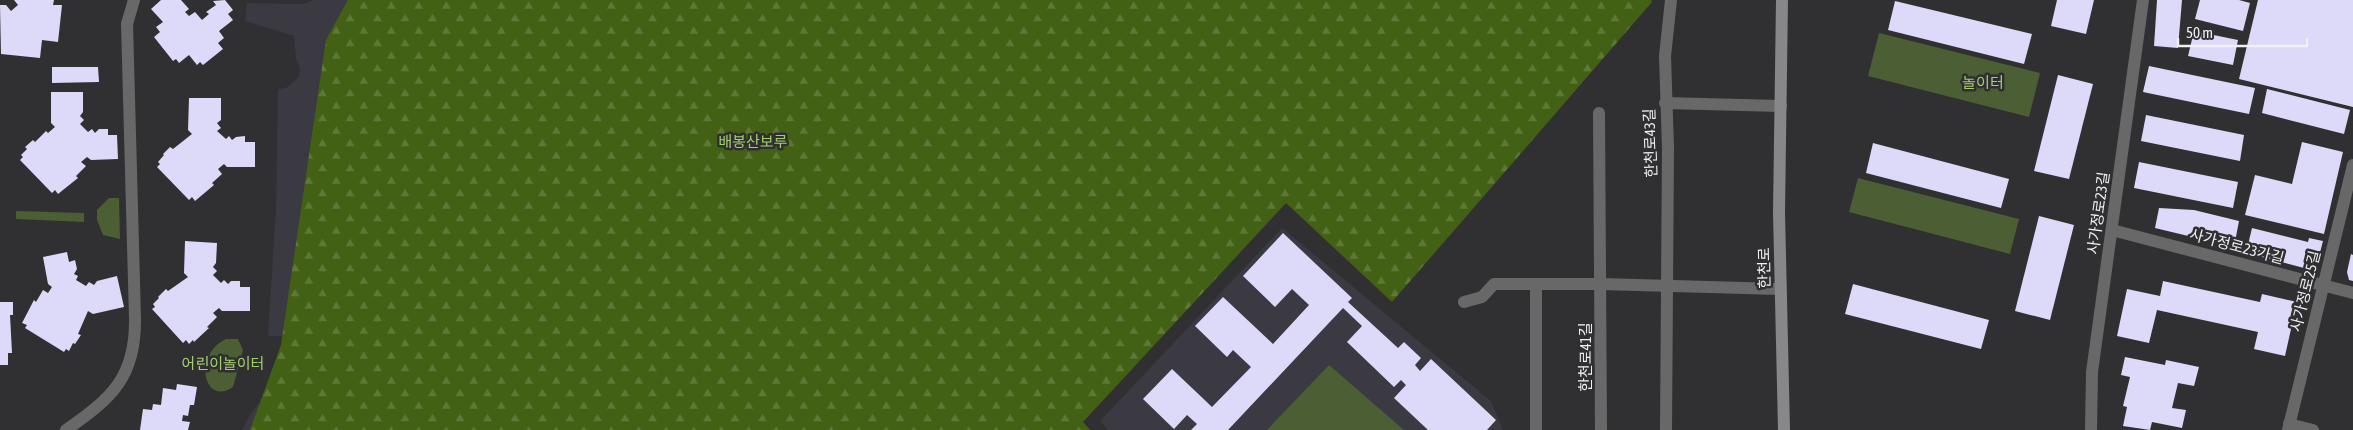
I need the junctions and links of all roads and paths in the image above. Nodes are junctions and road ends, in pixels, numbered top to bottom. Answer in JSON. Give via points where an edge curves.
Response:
{"nodes":[{"id":1,"x":134,"y":0,"type":"edge"},
{"id":2,"x":1671,"y":0,"type":"edge"},
{"id":3,"x":1782,"y":0,"type":"edge"},
{"id":4,"x":2143,"y":0,"type":"edge"},
{"id":5,"x":1665,"y":103,"type":"junction"},
{"id":6,"x":1781,"y":106,"type":"junction"},
{"id":7,"x":1599,"y":113,"type":"dead end"},
{"id":8,"x":2353,"y":165,"type":"edge"},
{"id":9,"x":2112,"y":230,"type":"junction"},
{"id":10,"x":1536,"y":284,"type":"junction"},
{"id":11,"x":1601,"y":284,"type":"junction"},
{"id":12,"x":2323,"y":285,"type":"junction"},
{"id":13,"x":1667,"y":286,"type":"junction"},
{"id":14,"x":1780,"y":289,"type":"junction"},
{"id":15,"x":2353,"y":293,"type":"edge"},
{"id":16,"x":1464,"y":302,"type":"dead end"},
{"id":17,"x":2288,"y":427,"type":"edge"},
{"id":18,"x":66,"y":430,"type":"edge"},
{"id":19,"x":1536,"y":430,"type":"edge"},
{"id":20,"x":1601,"y":430,"type":"edge"},
{"id":21,"x":1666,"y":430,"type":"edge"},
{"id":22,"x":1784,"y":430,"type":"edge"},
{"id":23,"x":2092,"y":430,"type":"edge"},
{"id":24,"x":2312,"y":430,"type":"edge"}],
"edges":[{"from":1,"to":18,"type":"street","via":[[127,24],[134,351],[118,387],[87,416]]},
{"from":2,"to":5,"type":"street","name":"한천로43길","via":[[1665,56]]},
{"from":3,"to":6,"type":"main road","name":"한천로"},
{"from":4,"to":9,"type":"street","name":"사가정로23길"},
{"from":5,"to":6,"type":"street"},
{"from":5,"to":13,"type":"street","name":"한천로43길","via":[[1668,148]]},
{"from":6,"to":14,"type":"main road","name":"한천로"},
{"from":7,"to":11,"type":"street"},
{"from":8,"to":12,"type":"street","name":"사가정로25길"},
{"from":9,"to":12,"type":"street","name":"사가정로23가길"},
{"from":9,"to":23,"type":"street","name":"사가정로23길","via":[[2092,372]]},
{"from":10,"to":11,"type":"street"},
{"from":10,"to":16,"type":"street","via":[[1494,284],[1482,297]]},
{"from":10,"to":19,"type":"street"},
{"from":11,"to":13,"type":"street"},
{"from":11,"to":20,"type":"street","name":"한천로41길"},
{"from":12,"to":15,"type":"street","name":"사가정로23가길"},
{"from":12,"to":17,"type":"street","name":"사가정로25길"},
{"from":13,"to":14,"type":"street"},
{"from":13,"to":21,"type":"street"},
{"from":14,"to":22,"type":"main road","name":"한천로"},
{"from":17,"to":24,"type":"street","name":"사가정로25길"}]}
